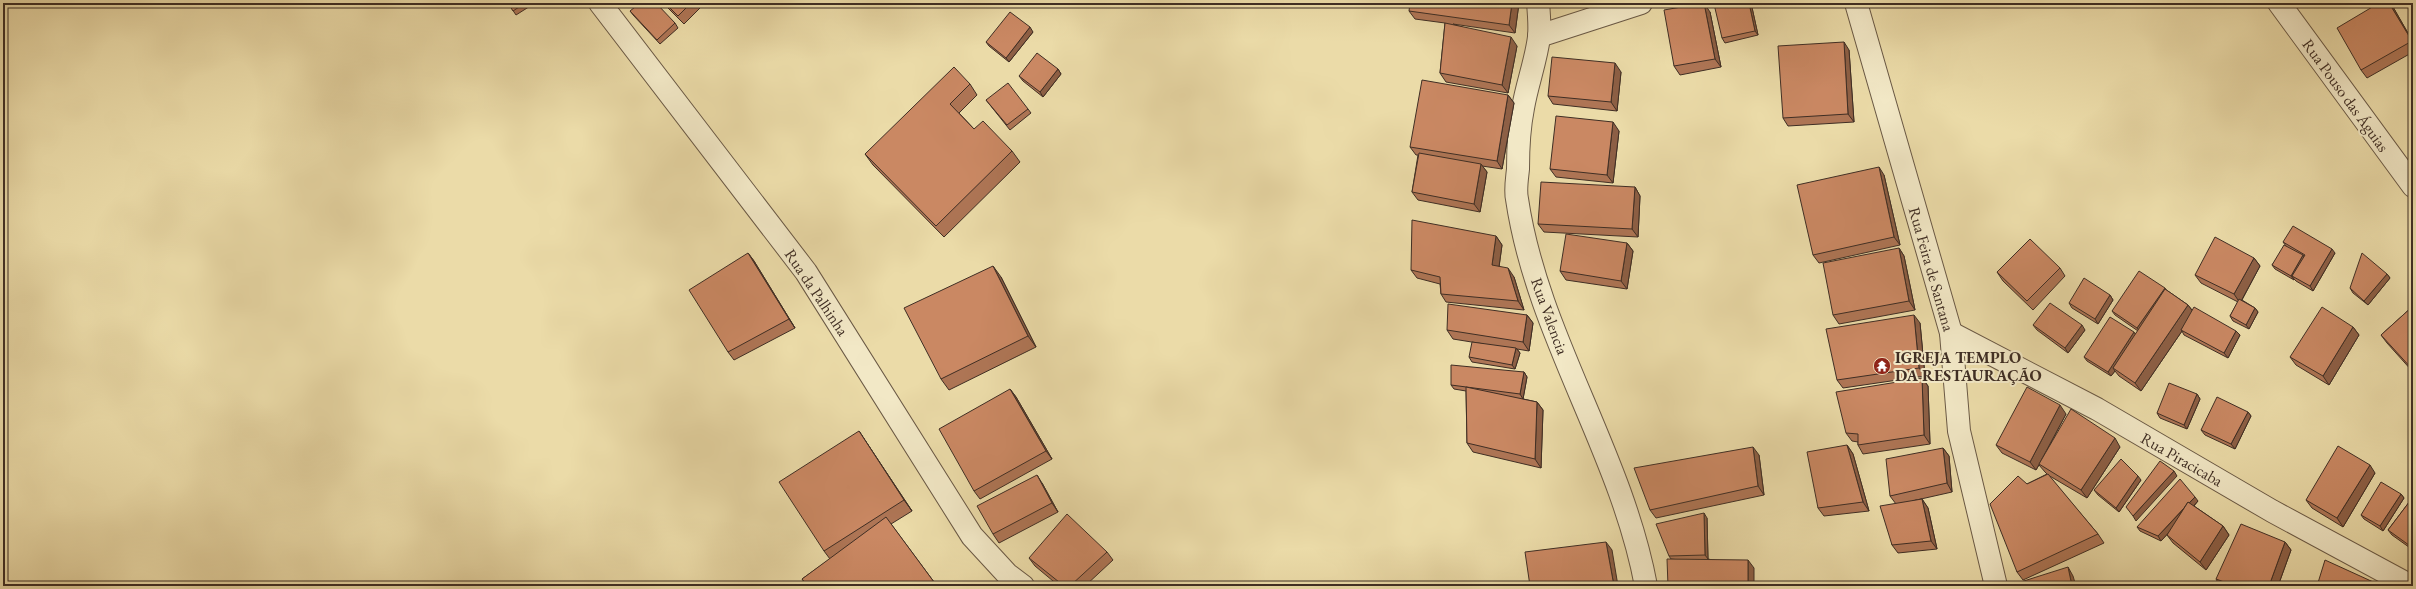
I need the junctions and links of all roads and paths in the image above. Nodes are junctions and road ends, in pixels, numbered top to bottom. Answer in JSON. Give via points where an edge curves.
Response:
{"nodes":[{"id":1,"x":600,"y":3,"type":"edge"},
{"id":2,"x":1538,"y":3,"type":"edge"},
{"id":3,"x":1641,"y":3,"type":"edge"},
{"id":4,"x":1856,"y":3,"type":"edge"},
{"id":5,"x":2279,"y":3,"type":"edge"},
{"id":6,"x":1539,"y":36,"type":"junction"},
{"id":7,"x":2413,"y":186,"type":"edge"},
{"id":8,"x":1951,"y":333,"type":"junction"},
{"id":9,"x":1023,"y":586,"type":"edge"},
{"id":10,"x":1646,"y":586,"type":"edge"},
{"id":11,"x":1996,"y":586,"type":"edge"},
{"id":12,"x":2411,"y":586,"type":"edge"}],
"edges":[{"from":1,"to":9,"type":"street","name":"Rua da Palhinha","via":[[806,272],[972,536]]},
{"from":2,"to":6,"type":"street","name":"Rua Valencia"},
{"from":3,"to":6,"type":"street"},
{"from":4,"to":8,"type":"street","name":"Rua Feira de Santana"},
{"from":5,"to":7,"type":"street","name":"Rua Pouso das Águias"},
{"from":6,"to":10,"type":"street","name":"Rua Valencia","via":[[1523,108],[1518,154],[1516,197],[1523,236],[1571,372],[1605,450],[1626,507],[1640,552]]},
{"from":8,"to":11,"type":"street","name":"Rua Feira de Santana","via":[[1959,431]]},
{"from":8,"to":12,"type":"street","name":"Rua Piracicaba","via":[[2097,410],[2272,511]]}]}
